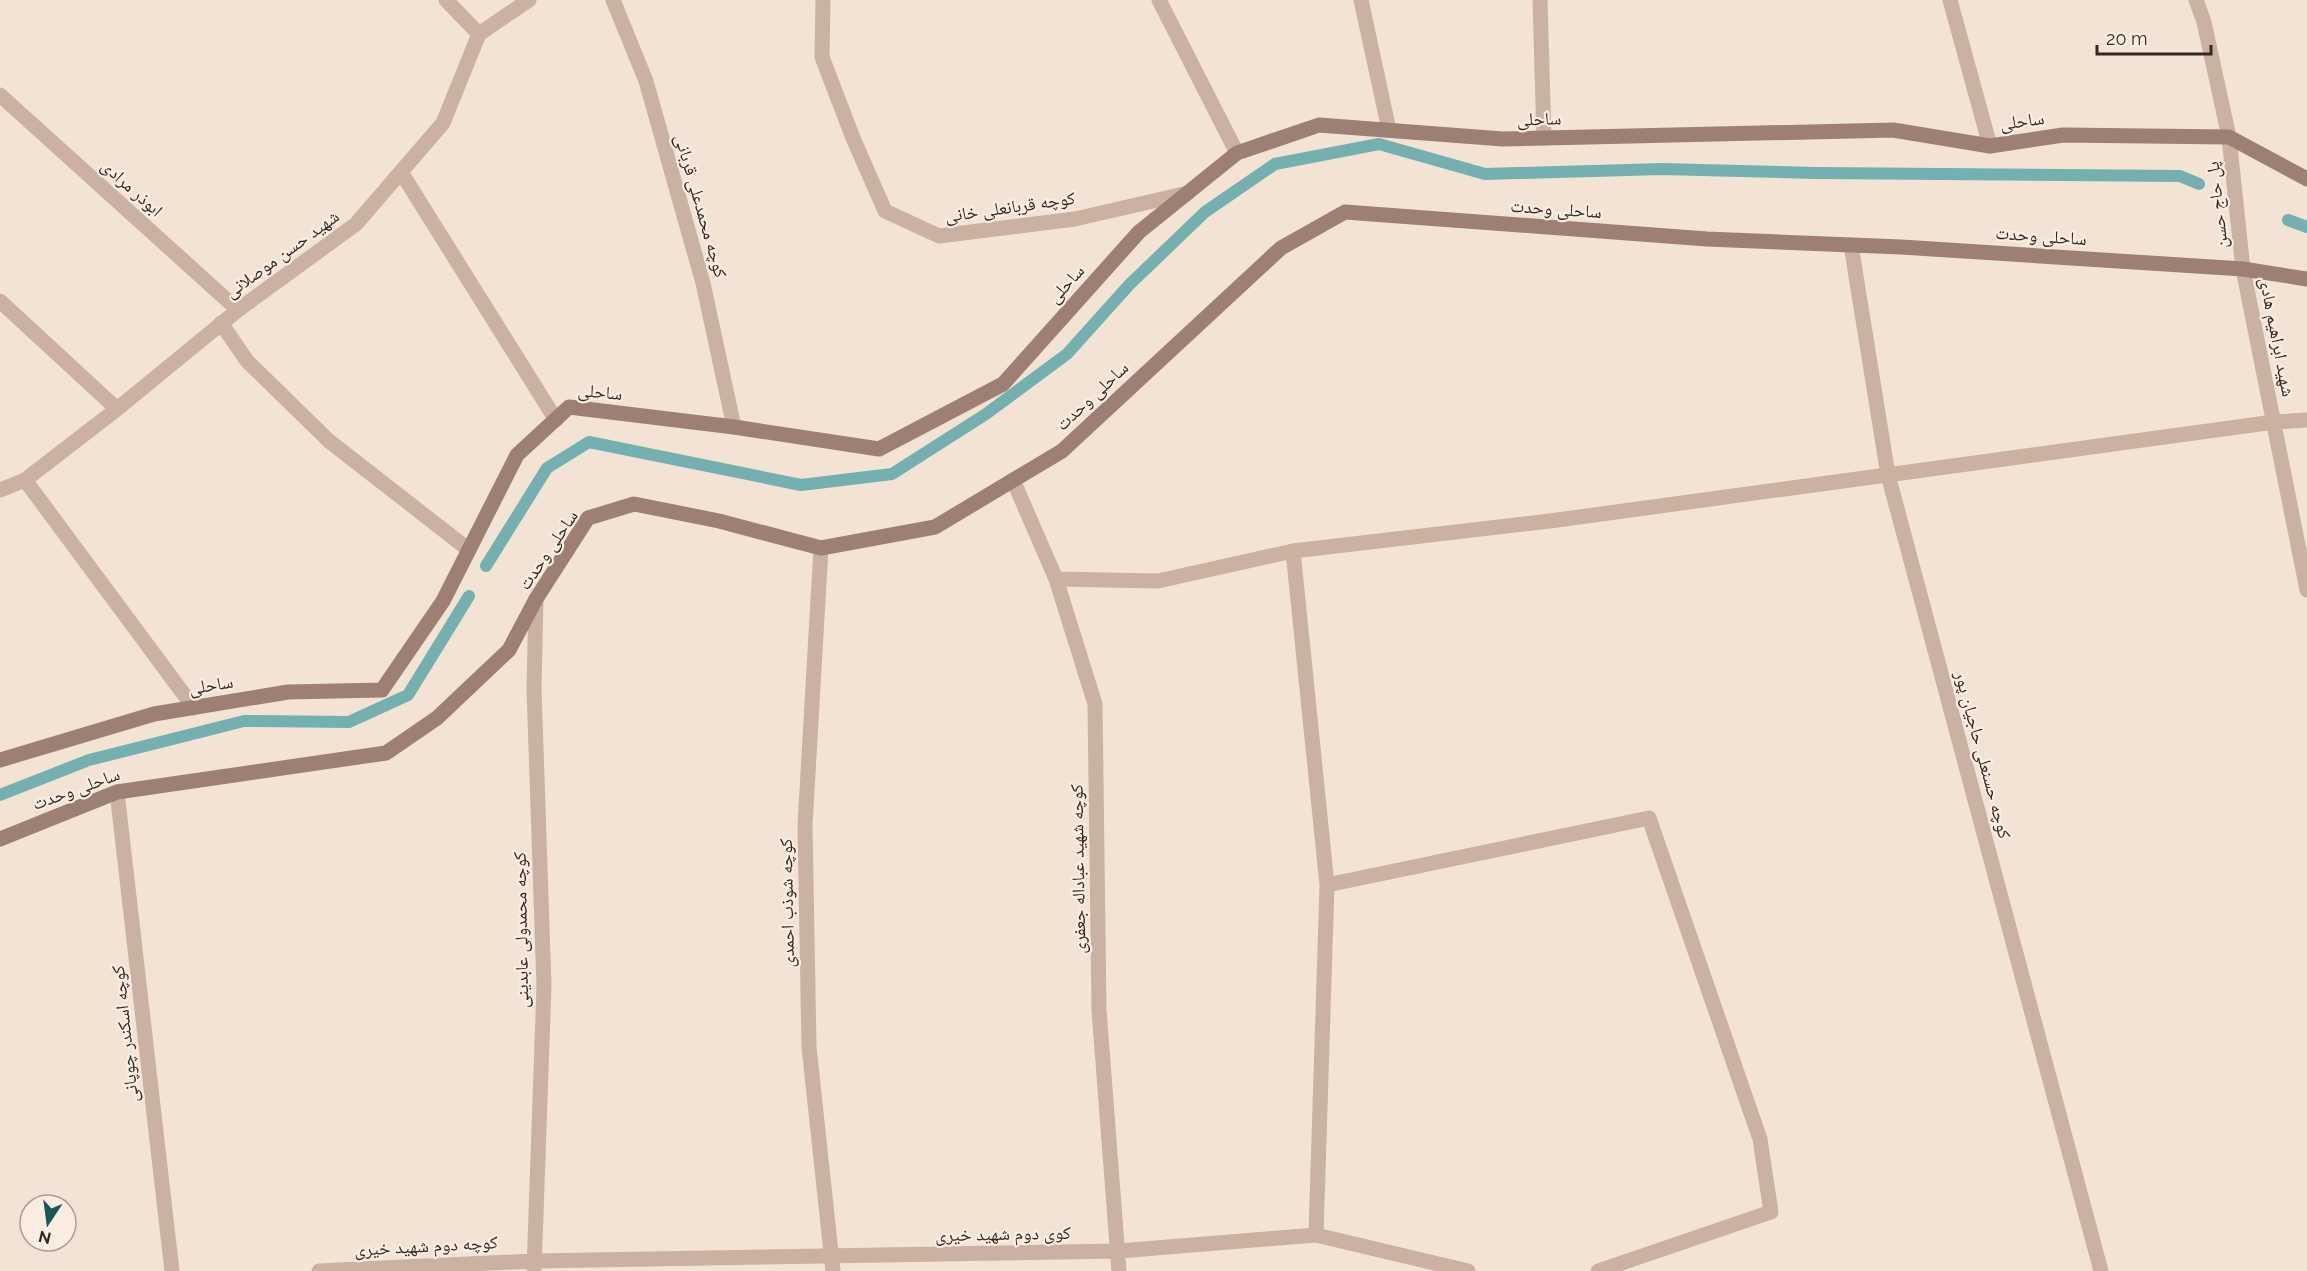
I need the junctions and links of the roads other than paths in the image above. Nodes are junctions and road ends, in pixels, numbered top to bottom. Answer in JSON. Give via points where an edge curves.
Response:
{"nodes":[{"id":1,"x":446,"y":0,"type":"edge"},
{"id":2,"x":529,"y":0,"type":"edge"},
{"id":3,"x":614,"y":0,"type":"edge"},
{"id":4,"x":823,"y":0,"type":"edge"},
{"id":5,"x":1159,"y":0,"type":"edge"},
{"id":6,"x":1362,"y":0,"type":"edge"},
{"id":7,"x":1540,"y":0,"type":"edge"},
{"id":8,"x":1950,"y":0,"type":"edge"},
{"id":9,"x":2196,"y":0,"type":"edge"},
{"id":10,"x":479,"y":34,"type":"junction"},
{"id":11,"x":0,"y":94,"type":"edge"},
{"id":12,"x":1389,"y":130,"type":"junction"},
{"id":13,"x":2229,"y":137,"type":"junction"},
{"id":14,"x":1544,"y":138,"type":"junction"},
{"id":15,"x":1990,"y":146,"type":"junction"},
{"id":16,"x":1237,"y":153,"type":"junction"},
{"id":17,"x":401,"y":172,"type":"junction"},
{"id":18,"x":2307,"y":179,"type":"edge"},
{"id":19,"x":1188,"y":193,"type":"junction"},
{"id":20,"x":1851,"y":245,"type":"junction"},
{"id":21,"x":2243,"y":269,"type":"junction"},
{"id":22,"x":2307,"y":279,"type":"edge"},
{"id":23,"x":0,"y":301,"type":"edge"},
{"id":24,"x":238,"y":310,"type":"junction"},
{"id":25,"x":221,"y":323,"type":"junction"},
{"id":26,"x":117,"y":409,"type":"junction"},
{"id":27,"x":556,"y":420,"type":"junction"},
{"id":28,"x":2307,"y":420,"type":"edge"},
{"id":29,"x":2274,"y":422,"type":"junction"},
{"id":30,"x":734,"y":427,"type":"junction"},
{"id":31,"x":1888,"y":475,"type":"junction"},
{"id":32,"x":24,"y":480,"type":"junction"},
{"id":33,"x":1013,"y":480,"type":"junction"},
{"id":34,"x":0,"y":490,"type":"edge"},
{"id":35,"x":821,"y":548,"type":"junction"},
{"id":36,"x":469,"y":550,"type":"junction"},
{"id":37,"x":1293,"y":551,"type":"junction"},
{"id":38,"x":1056,"y":579,"type":"junction"},
{"id":39,"x":2307,"y":590,"type":"edge"},
{"id":40,"x":536,"y":599,"type":"junction"},
{"id":41,"x":194,"y":708,"type":"junction"},
{"id":42,"x":0,"y":760,"type":"edge"},
{"id":43,"x":117,"y":792,"type":"junction"},
{"id":44,"x":0,"y":839,"type":"edge"},
{"id":45,"x":1327,"y":885,"type":"junction"},
{"id":46,"x":1316,"y":1235,"type":"junction"},
{"id":47,"x":1119,"y":1251,"type":"junction"},
{"id":48,"x":833,"y":1264,"type":"edge"},
{"id":49,"x":534,"y":1266,"type":"edge"},
{"id":50,"x":171,"y":1271,"type":"edge"},
{"id":51,"x":319,"y":1271,"type":"edge"},
{"id":52,"x":1119,"y":1271,"type":"edge"},
{"id":53,"x":1468,"y":1271,"type":"edge"},
{"id":54,"x":1598,"y":1271,"type":"edge"},
{"id":55,"x":2101,"y":1271,"type":"edge"}],
"edges":[{"from":1,"to":10,"type":"street"},
{"from":2,"to":10,"type":"street"},
{"from":3,"to":30,"type":"street","name":"کوچه محمدعلی قربانی","via":[[646,81],[700,272]]},
{"from":4,"to":19,"type":"street","name":"کوچه قربانعلی خانی","via":[[822,57],[885,211],[939,236],[1075,219]]},
{"from":5,"to":16,"type":"street"},
{"from":6,"to":12,"type":"street"},
{"from":7,"to":14,"type":"street"},
{"from":8,"to":15,"type":"street"},
{"from":9,"to":13,"type":"street","name":"پل حاج حسن","via":[[2205,21]]},
{"from":10,"to":17,"type":"street","name":"شهید حسن موصلانی","via":[[443,123]]},
{"from":11,"to":24,"type":"street","name":"ابوذر مرادی"},
{"from":12,"to":14,"type":"street","name":"ساحلی","via":[[1503,139]]},
{"from":12,"to":16,"type":"street","name":"ساحلی","via":[[1319,124]]},
{"from":13,"to":15,"type":"street","name":"ساحلی","via":[[2063,135]]},
{"from":13,"to":18,"type":"street","name":"ساحلی"},
{"from":13,"to":21,"type":"street","name":"پل حاج حسن"},
{"from":14,"to":15,"type":"street","name":"ساحلی","via":[[1893,130]]},
{"from":16,"to":19,"type":"street","name":"ساحلی"},
{"from":17,"to":24,"type":"street","name":"شهید حسن موصلانی","via":[[356,224]]},
{"from":17,"to":27,"type":"street"},
{"from":19,"to":30,"type":"street","name":"ساحلی","via":[[1139,232],[1003,384],[879,448]]},
{"from":20,"to":21,"type":"street","name":"ساحلی وحدت"},
{"from":20,"to":31,"type":"street","name":"کوچه حسنعلی حاجیان پور"},
{"from":20,"to":33,"type":"street","name":"ساحلی وحدت","via":[[1707,239],[1345,213],[1281,248],[1062,451]]},
{"from":21,"to":22,"type":"street","name":"ساحلی وحدت"},
{"from":21,"to":29,"type":"street","name":"شهید ابراهیم هادی"},
{"from":23,"to":26,"type":"street"},
{"from":24,"to":25,"type":"street","name":"شهید حسن موصلانی"},
{"from":25,"to":26,"type":"street","name":"شهید حسن موصلانی"},
{"from":25,"to":36,"type":"street","via":[[247,361],[329,441]]},
{"from":26,"to":32,"type":"street","name":"شهید حسن موصلانی"},
{"from":27,"to":30,"type":"street","name":"ساحلی","via":[[569,407]]},
{"from":27,"to":36,"type":"street","name":"ساحلی","via":[[517,455]]},
{"from":28,"to":29,"type":"street"},
{"from":29,"to":31,"type":"street"},
{"from":29,"to":39,"type":"street","name":"شهید ابراهیم هادی"},
{"from":31,"to":37,"type":"street"},
{"from":31,"to":55,"type":"street","name":"کوچه حسنعلی حاجیان پور"},
{"from":32,"to":34,"type":"street","name":"شهید حسن موصلانی"},
{"from":32,"to":41,"type":"street"},
{"from":33,"to":35,"type":"street","name":"ساحلی وحدت","via":[[935,527]]},
{"from":33,"to":38,"type":"street","name":"کوچه شهید عباداله جعفری"},
{"from":35,"to":40,"type":"street","name":"ساحلی وحدت","via":[[634,504],[588,518]]},
{"from":35,"to":48,"type":"street","name":"کوچه شوذب احمدی","via":[[805,825],[809,1047]]},
{"from":36,"to":41,"type":"street","name":"ساحلی","via":[[443,601],[382,690],[288,692]]},
{"from":37,"to":38,"type":"street","via":[[1158,581]]},
{"from":37,"to":45,"type":"street"},
{"from":38,"to":47,"type":"street","name":"کوچه شهید عباداله جعفری","via":[[1095,704],[1099,1010]]},
{"from":40,"to":43,"type":"street","name":"ساحلی وحدت","via":[[509,650],[437,718],[386,753]]},
{"from":40,"to":49,"type":"street","name":"کوچه محمدولی عابدینی","via":[[534,688],[544,986]]},
{"from":41,"to":42,"type":"street","name":"ساحلی","via":[[154,714]]},
{"from":43,"to":44,"type":"street","name":"ساحلی وحدت"},
{"from":43,"to":50,"type":"street","name":"کوچه اسکندر چوپانی"},
{"from":45,"to":46,"type":"street"},
{"from":45,"to":54,"type":"street","via":[[1649,818],[1760,1139],[1771,1212]]},
{"from":46,"to":47,"type":"street","name":"کوی دوم شهید خیری"},
{"from":46,"to":53,"type":"street","name":"کوی دوم شهید خیری"},
{"from":47,"to":48,"type":"street","name":"کوی دوم شهید خیری"},
{"from":47,"to":52,"type":"street","name":"کوچه شهید عباداله جعفری"},
{"from":48,"to":49,"type":"street","name":"کوی دوم شهید خیری"},
{"from":49,"to":51,"type":"street","name":"کوچه دوم شهید خیری"}]}
